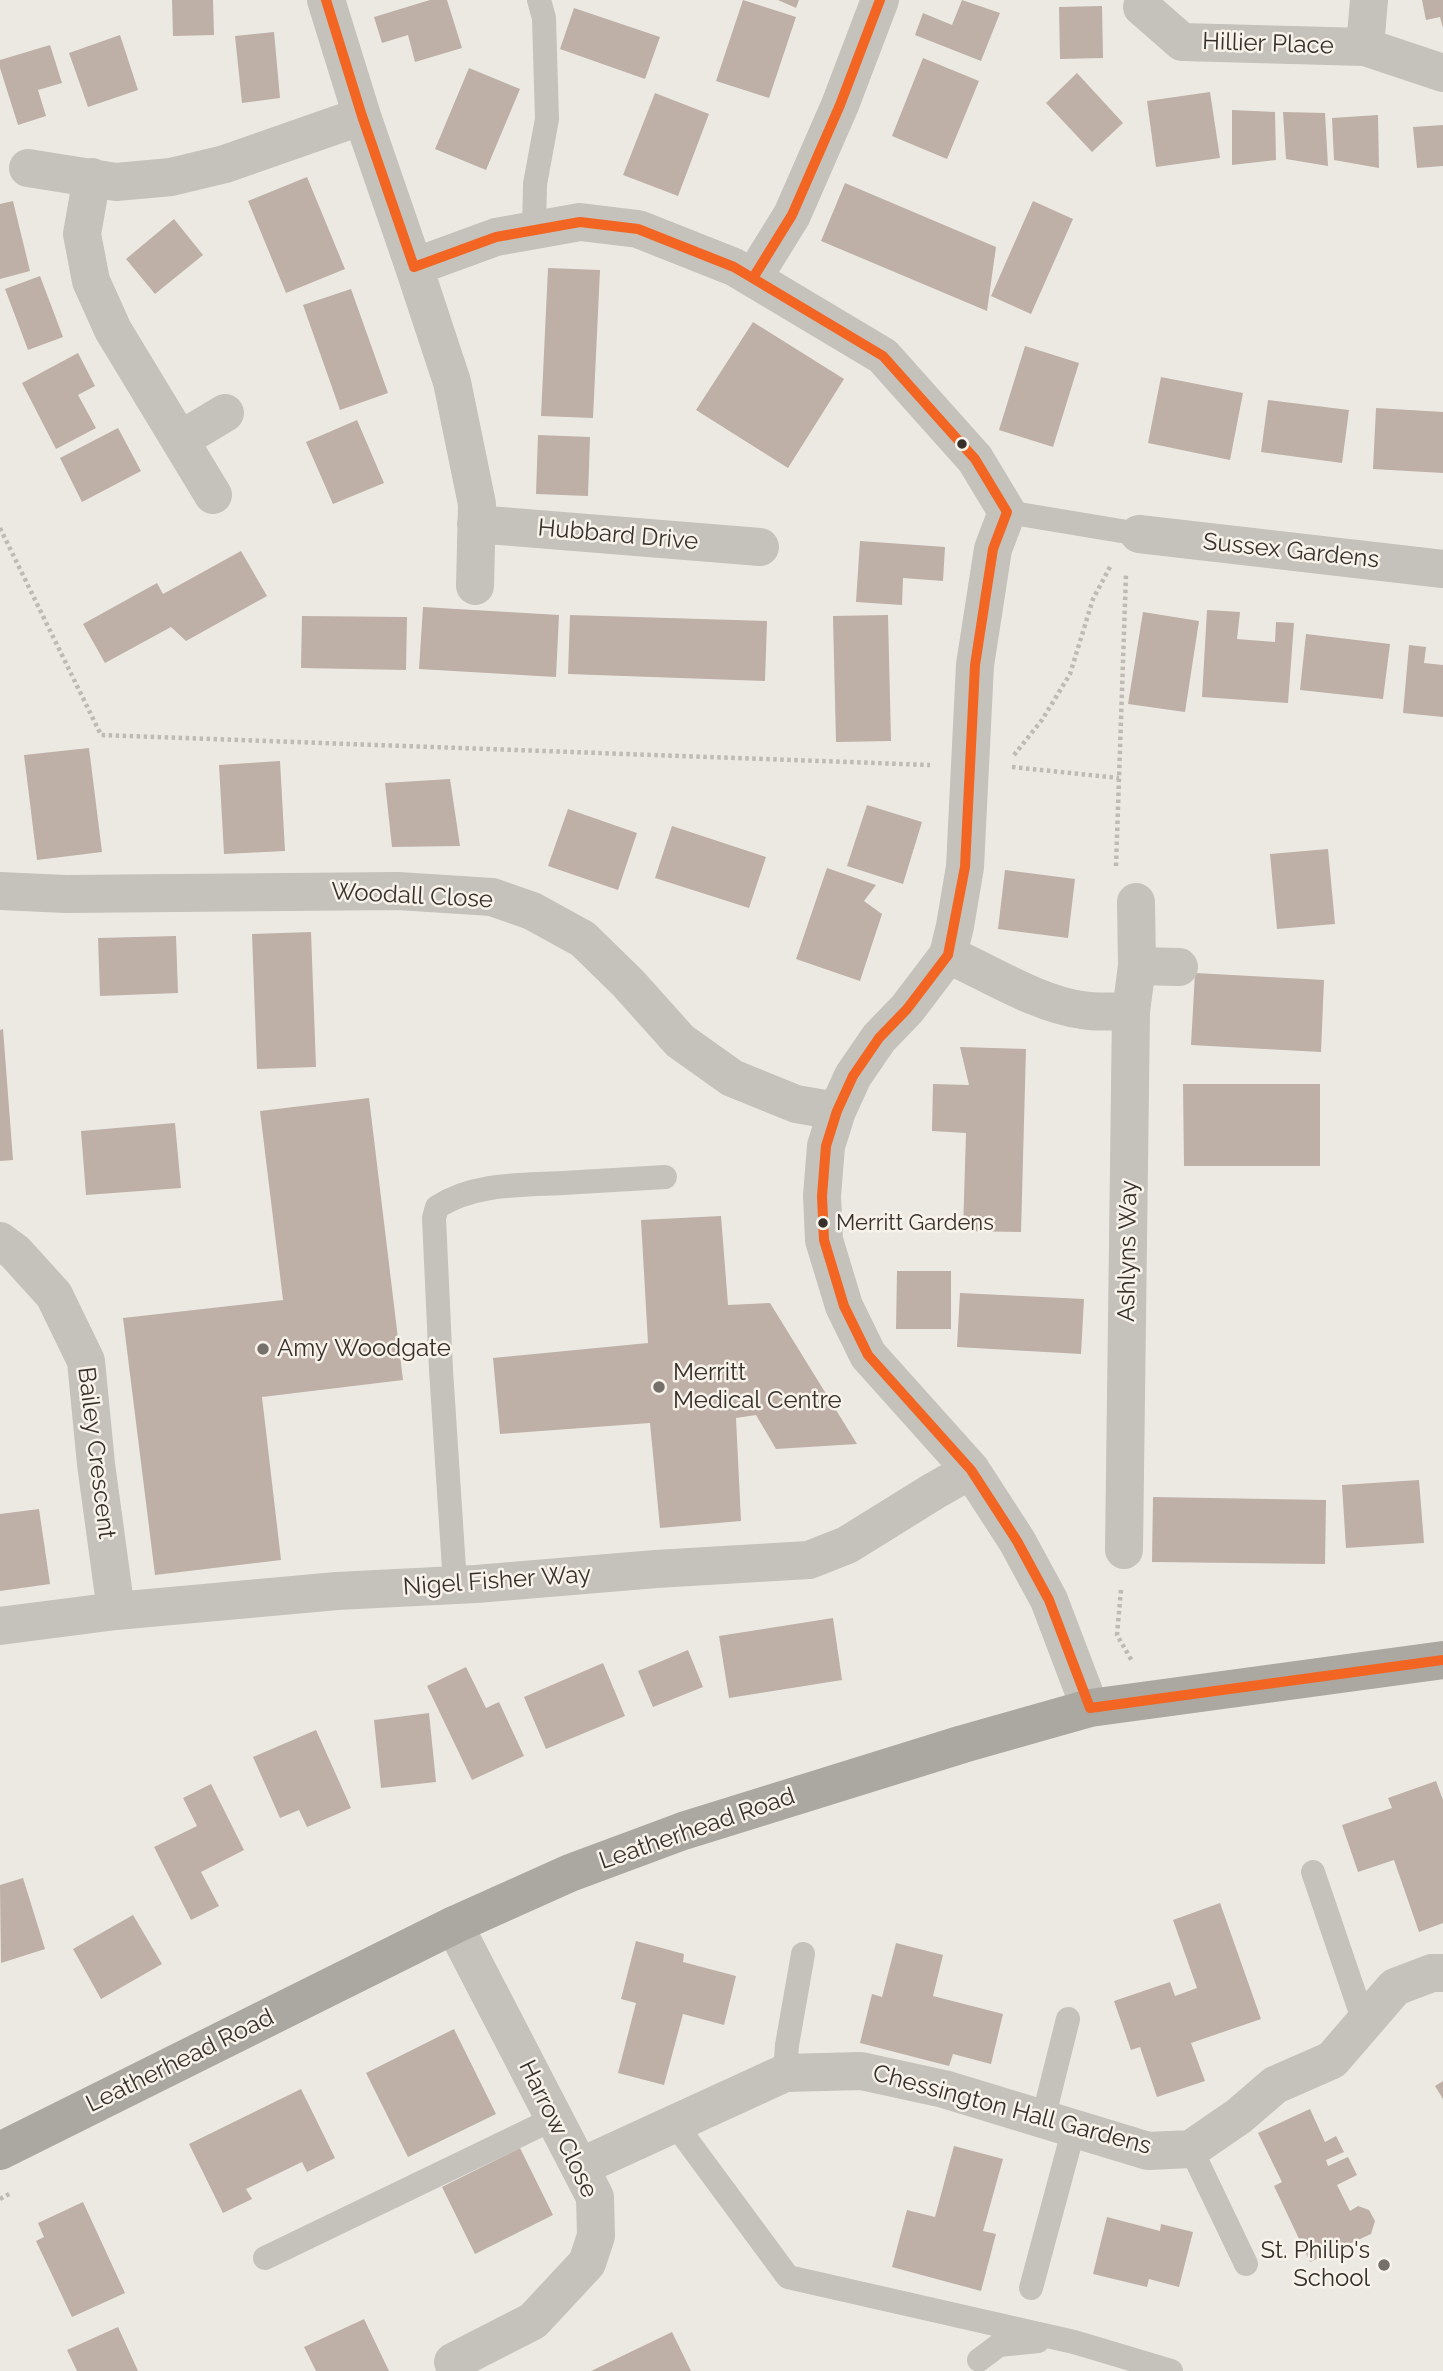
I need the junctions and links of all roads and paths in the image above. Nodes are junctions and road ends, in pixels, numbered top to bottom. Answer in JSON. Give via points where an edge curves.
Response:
{"nodes":[{"id":1,"x":326,"y":0,"type":"edge"},
{"id":2,"x":539,"y":0,"type":"edge"},
{"id":3,"x":880,"y":0,"type":"edge"},
{"id":4,"x":1369,"y":0,"type":"edge"},
{"id":5,"x":1142,"y":7,"type":"dead end"},
{"id":6,"x":1365,"y":47,"type":"junction"},
{"id":7,"x":1443,"y":73,"type":"edge"},
{"id":8,"x":362,"y":116,"type":"junction"},
{"id":9,"x":28,"y":168,"type":"dead end"},
{"id":10,"x":92,"y":177,"type":"junction"},
{"id":11,"x":534,"y":230,"type":"junction"},
{"id":12,"x":414,"y":267,"type":"junction"},
{"id":13,"x":753,"y":278,"type":"junction"},
{"id":14,"x":225,"y":413,"type":"dead end"},
{"id":15,"x":180,"y":440,"type":"junction"},
{"id":16,"x":214,"y":495,"type":"dead end"},
{"id":17,"x":1007,"y":512,"type":"junction"},
{"id":18,"x":477,"y":524,"type":"junction"},
{"id":19,"x":0,"y":528,"type":"edge"},
{"id":20,"x":1137,"y":544,"type":"junction"},
{"id":21,"x":760,"y":547,"type":"dead end"},
{"id":22,"x":1443,"y":569,"type":"edge"},
{"id":23,"x":475,"y":586,"type":"dead end"},
{"id":24,"x":970,"y":767,"type":"junction"},
{"id":25,"x":1119,"y":778,"type":"junction"},
{"id":26,"x":0,"y":891,"type":"edge"},
{"id":27,"x":1136,"y":902,"type":"joint"},
{"id":28,"x":948,"y":955,"type":"junction"},
{"id":29,"x":1137,"y":966,"type":"junction"},
{"id":30,"x":1179,"y":967,"type":"dead end"},
{"id":31,"x":1131,"y":1011,"type":"junction"},
{"id":32,"x":837,"y":1111,"type":"junction"},
{"id":33,"x":665,"y":1177,"type":"dead end"},
{"id":34,"x":0,"y":1241,"type":"edge"},
{"id":35,"x":971,"y":1470,"type":"junction"},
{"id":36,"x":1124,"y":1550,"type":"joint"},
{"id":37,"x":455,"y":1584,"type":"junction"},
{"id":38,"x":116,"y":1611,"type":"junction"},
{"id":39,"x":0,"y":1626,"type":"edge"},
{"id":40,"x":1443,"y":1660,"type":"edge"},
{"id":41,"x":1155,"y":1699,"type":"junction"},
{"id":42,"x":1090,"y":1708,"type":"junction"},
{"id":43,"x":1313,"y":1872,"type":"dead end"},
{"id":44,"x":454,"y":1925,"type":"junction"},
{"id":45,"x":803,"y":1954,"type":"dead end"},
{"id":46,"x":1443,"y":1973,"type":"edge"},
{"id":47,"x":1068,"y":2019,"type":"dead end"},
{"id":48,"x":1364,"y":2022,"type":"junction"},
{"id":49,"x":785,"y":2073,"type":"junction"},
{"id":50,"x":555,"y":2118,"type":"junction"},
{"id":51,"x":675,"y":2124,"type":"junction"},
{"id":52,"x":1058,"y":2124,"type":"junction"},
{"id":53,"x":1191,"y":2149,"type":"junction"},
{"id":54,"x":0,"y":2151,"type":"edge"},
{"id":55,"x":580,"y":2167,"type":"junction"},
{"id":56,"x":265,"y":2258,"type":"dead end"},
{"id":57,"x":1245,"y":2264,"type":"dead end"},
{"id":58,"x":1031,"y":2288,"type":"dead end"},
{"id":59,"x":1074,"y":2342,"type":"junction"},
{"id":60,"x":979,"y":2360,"type":"dead end"},
{"id":61,"x":453,"y":2366,"type":"edge"},
{"id":62,"x":1171,"y":2371,"type":"edge"}],
"edges":[{"from":1,"to":8,"type":"street"},
{"from":2,"to":11,"type":"lane","via":[[544,18],[547,120],[535,184]]},
{"from":3,"to":13,"type":"street","via":[[792,215]]},
{"from":4,"to":6,"type":"street","name":"Hillier Place"},
{"from":5,"to":6,"type":"street","name":"Hillier Place","via":[[1182,42]]},
{"from":6,"to":7,"type":"street","name":"Hillier Place"},
{"from":8,"to":10,"type":"street","via":[[225,164],[172,177],[116,181]]},
{"from":8,"to":12,"type":"street"},
{"from":9,"to":10,"type":"street"},
{"from":10,"to":15,"type":"street","via":[[82,234],[91,281],[113,330]]},
{"from":11,"to":12,"type":"street","via":[[496,237]]},
{"from":11,"to":13,"type":"street","via":[[580,222],[638,229]]},
{"from":12,"to":18,"type":"street","via":[[452,382]]},
{"from":13,"to":17,"type":"street","via":[[883,356],[975,460]]},
{"from":14,"to":15,"type":"street"},
{"from":15,"to":16,"type":"street"},
{"from":17,"to":20,"type":"lane"},
{"from":17,"to":24,"type":"street","via":[[993,549],[975,665]]},
{"from":18,"to":21,"type":"street","name":"Hubbard Drive"},
{"from":18,"to":23,"type":"street"},
{"from":19,"to":24,"type":"path","via":[[101,735]]},
{"from":20,"to":22,"type":"street","name":"Sussex Gardens"},
{"from":20,"to":25,"type":"path"},
{"from":20,"to":25,"type":"path","via":[[1113,562],[1093,599],[1070,674],[1042,720],[1004,767]]},
{"from":24,"to":28,"type":"street","via":[[965,867]]},
{"from":25,"to":27,"type":"path","via":[[1115,899]]},
{"from":26,"to":32,"type":"street","name":"Woodall Close","via":[[398,891],[492,897],[532,911],[583,939],[680,1041],[732,1078],[796,1104]]},
{"from":27,"to":29,"type":"street","name":"Ashlyns Way"},
{"from":28,"to":31,"type":"street","via":[[1028,994],[1082,1010]]},
{"from":28,"to":32,"type":"street","via":[[879,1038],[853,1076]]},
{"from":29,"to":30,"type":"street"},
{"from":29,"to":31,"type":"street","name":"Ashlyns Way"},
{"from":31,"to":36,"type":"street","name":"Ashlyns Way","via":[[1110,1490]]},
{"from":32,"to":35,"type":"street","via":[[826,1146],[822,1196],[824,1240],[844,1306],[868,1355]]},
{"from":33,"to":37,"type":"lane","via":[[476,1190],[437,1207],[440,1370]]},
{"from":34,"to":38,"type":"street","name":"Bailey Crescent","via":[[15,1251],[54,1295],[86,1361]]},
{"from":35,"to":37,"type":"street","name":"Nigel Fisher Way","via":[[847,1545],[809,1560]]},
{"from":35,"to":42,"type":"street","via":[[1049,1600]]},
{"from":36,"to":41,"type":"path","via":[[1117,1635]]},
{"from":37,"to":38,"type":"street","name":"Nigel Fisher Way"},
{"from":38,"to":39,"type":"street","name":"Nigel Fisher Way"},
{"from":40,"to":41,"type":"highway","name":"Leatherhead Road"},
{"from":41,"to":42,"type":"highway","name":"Leatherhead Road"},
{"from":42,"to":44,"type":"highway","name":"Leatherhead Road","via":[[683,1831],[570,1873]]},
{"from":43,"to":48,"type":"lane"},
{"from":44,"to":50,"type":"street","name":"Harrow Close"},
{"from":44,"to":54,"type":"highway","name":"Leatherhead Road"},
{"from":45,"to":49,"type":"lane"},
{"from":46,"to":48,"type":"street","via":[[1395,1987]]},
{"from":47,"to":52,"type":"lane"},
{"from":48,"to":53,"type":"street","via":[[1332,2060],[1275,2085]]},
{"from":49,"to":51,"type":"street","name":"Chessington Hall Gardens"},
{"from":49,"to":52,"type":"street","name":"Chessington Hall Gardens","via":[[861,2071],[944,2089]]},
{"from":50,"to":55,"type":"street","name":"Harrow Close"},
{"from":50,"to":56,"type":"lane"},
{"from":51,"to":55,"type":"street","name":"Chessington Hall Gardens"},
{"from":51,"to":59,"type":"lane","via":[[788,2277]]},
{"from":52,"to":53,"type":"street","name":"Chessington Hall Gardens","via":[[1148,2151]]},
{"from":52,"to":58,"type":"lane"},
{"from":53,"to":57,"type":"lane"},
{"from":55,"to":61,"type":"street","name":"Harrow Close","via":[[595,2197],[596,2236],[587,2263],[533,2321]]},
{"from":59,"to":60,"type":"lane","via":[[999,2345]]},
{"from":59,"to":62,"type":"lane"}]}
